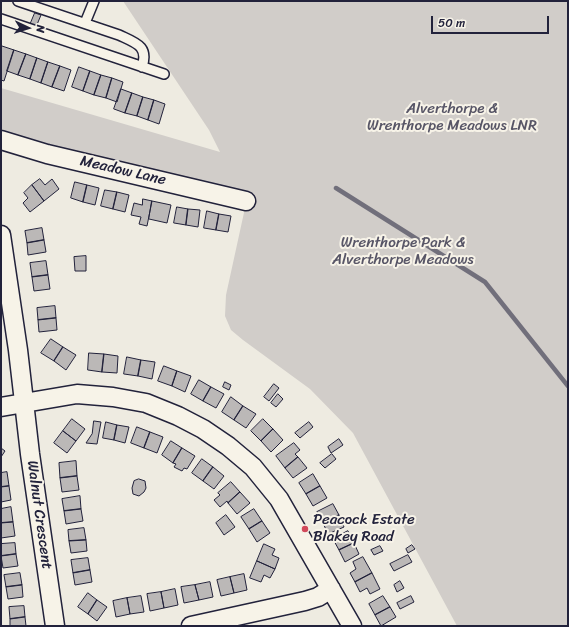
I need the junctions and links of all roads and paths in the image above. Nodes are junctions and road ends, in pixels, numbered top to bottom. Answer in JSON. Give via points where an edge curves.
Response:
{"nodes":[{"id":1,"x":18,"y":1,"type":"edge"},
{"id":2,"x":94,"y":1,"type":"edge"},
{"id":3,"x":1,"y":19,"type":"edge"},
{"id":4,"x":85,"y":24,"type":"junction"},
{"id":5,"x":142,"y":67,"type":"junction"},
{"id":6,"x":164,"y":74,"type":"dead end"},
{"id":7,"x":1,"y":140,"type":"edge"},
{"id":8,"x":246,"y":201,"type":"dead end"},
{"id":9,"x":1,"y":235,"type":"edge"},
{"id":10,"x":24,"y":404,"type":"junction"},
{"id":11,"x":1,"y":407,"type":"edge"},
{"id":12,"x":331,"y":589,"type":"junction"},
{"id":13,"x":55,"y":626,"type":"edge"},
{"id":14,"x":192,"y":626,"type":"edge"},
{"id":15,"x":352,"y":626,"type":"edge"}],
"edges":[{"from":1,"to":4,"type":"lane"},
{"from":2,"to":4,"type":"lane"},
{"from":3,"to":5,"type":"lane"},
{"from":4,"to":5,"type":"lane","via":[[119,35],[138,45],[145,58]]},
{"from":5,"to":6,"type":"lane"},
{"from":7,"to":8,"type":"street","name":"Meadow Lane","via":[[47,154]]},
{"from":9,"to":10,"type":"street","name":"Walnut Crescent"},
{"from":10,"to":11,"type":"street"},
{"from":10,"to":12,"type":"street","via":[[77,394],[113,397],[146,403],[203,429],[253,468],[279,499]]},
{"from":10,"to":13,"type":"street","name":"Walnut Crescent"},
{"from":12,"to":14,"type":"street","via":[[305,601]]},
{"from":12,"to":15,"type":"street"}]}
